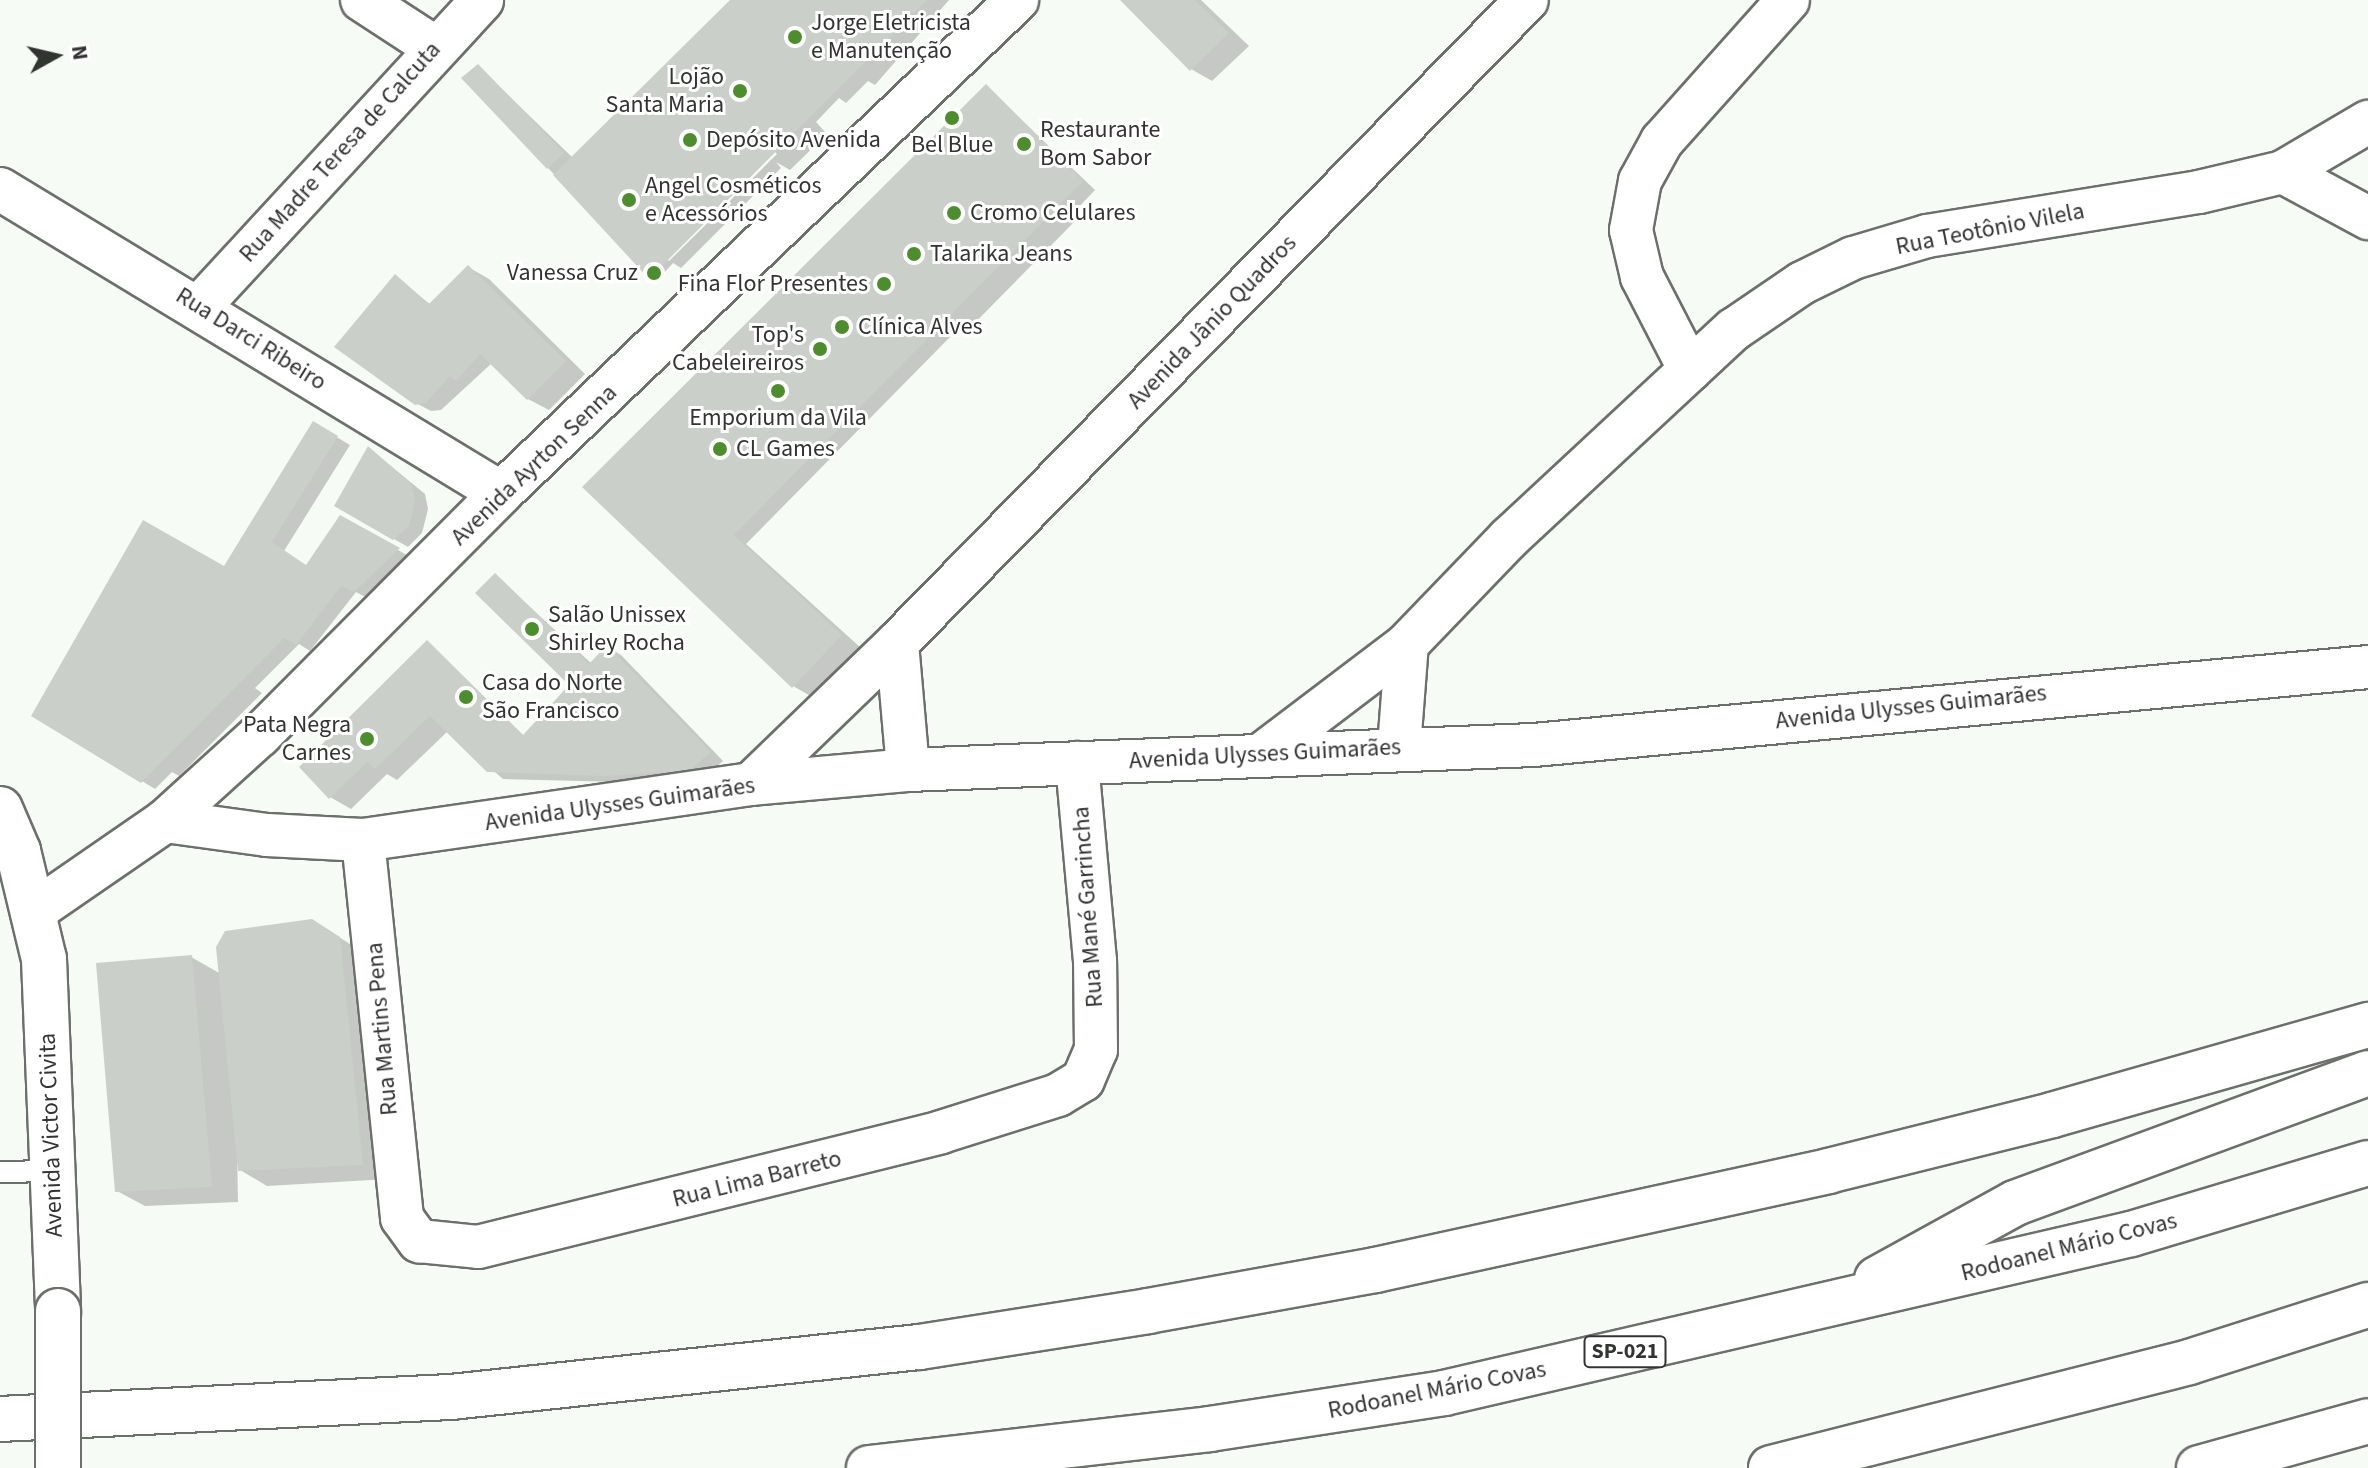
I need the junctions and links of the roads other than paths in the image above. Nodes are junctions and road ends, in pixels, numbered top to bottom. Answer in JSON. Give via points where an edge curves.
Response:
{"nodes":[{"id":1,"x":362,"y":0,"type":"edge"},
{"id":2,"x":482,"y":0,"type":"edge"},
{"id":3,"x":1017,"y":0,"type":"edge"},
{"id":4,"x":1527,"y":0,"type":"edge"},
{"id":5,"x":1788,"y":0,"type":"edge"},
{"id":6,"x":434,"y":47,"type":"junction"},
{"id":7,"x":2368,"y":122,"type":"edge"},
{"id":8,"x":2283,"y":172,"type":"junction"},
{"id":9,"x":0,"y":189,"type":"edge"},
{"id":10,"x":2368,"y":218,"type":"edge"},
{"id":11,"x":200,"y":306,"type":"junction"},
{"id":12,"x":1690,"y":370,"type":"junction"},
{"id":13,"x":501,"y":493,"type":"junction"},
{"id":14,"x":897,"y":643,"type":"junction"},
{"id":15,"x":1407,"y":644,"type":"junction"},
{"id":16,"x":2368,"y":667,"type":"edge"},
{"id":17,"x":1399,"y":747,"type":"junction"},
{"id":18,"x":1261,"y":755,"type":"junction"},
{"id":19,"x":1077,"y":763,"type":"junction"},
{"id":20,"x":908,"y":770,"type":"junction"},
{"id":21,"x":751,"y":784,"type":"junction"},
{"id":22,"x":0,"y":809,"type":"edge"},
{"id":23,"x":165,"y":821,"type":"junction"},
{"id":24,"x":363,"y":840,"type":"junction"},
{"id":25,"x":36,"y":910,"type":"junction"},
{"id":26,"x":2368,"y":1025,"type":"edge"},
{"id":27,"x":1096,"y":1050,"type":"joint"},
{"id":28,"x":2368,"y":1073,"type":"edge"},
{"id":29,"x":2368,"y":1163,"type":"edge"},
{"id":30,"x":52,"y":1171,"type":"junction"},
{"id":31,"x":0,"y":1172,"type":"edge"},
{"id":32,"x":402,"y":1218,"type":"joint"},
{"id":33,"x":2368,"y":1305,"type":"edge"},
{"id":34,"x":1826,"y":1307,"type":"junction"},
{"id":35,"x":0,"y":1419,"type":"edge"},
{"id":36,"x":2368,"y":1421,"type":"edge"},
{"id":37,"x":58,"y":1468,"type":"edge"},
{"id":38,"x":869,"y":1468,"type":"edge"},
{"id":39,"x":1771,"y":1468,"type":"edge"},
{"id":40,"x":2199,"y":1468,"type":"edge"}],
"edges":[{"from":1,"to":6,"type":"street"},
{"from":2,"to":6,"type":"street","name":"Rua Madre Teresa de Calcuta"},
{"from":3,"to":13,"type":"street","name":"Avenida Ayrton Senna"},
{"from":4,"to":14,"type":"street","name":"Avenida Jânio Quadros"},
{"from":5,"to":12,"type":"street","via":[[1662,141],[1640,181],[1631,230],[1642,277]]},
{"from":6,"to":11,"type":"street","name":"Rua Madre Teresa de Calcuta"},
{"from":7,"to":8,"type":"street","name":"Rua Teotônio Vilela"},
{"from":8,"to":10,"type":"street"},
{"from":8,"to":12,"type":"street","name":"Rua Teotônio Vilela","via":[[2199,192],[1927,236],[1853,258],[1802,283],[1744,322]]},
{"from":9,"to":11,"type":"street","name":"Rua Darci Ribeiro"},
{"from":11,"to":13,"type":"street","name":"Rua Darci Ribeiro"},
{"from":12,"to":15,"type":"street","name":"Rua Teotônio Vilela","via":[[1509,538]]},
{"from":13,"to":23,"type":"street","name":"Avenida Ayrton Senna","via":[[260,735]]},
{"from":14,"to":20,"type":"street"},
{"from":14,"to":21,"type":"street","name":"Avenida Jânio Quadros"},
{"from":15,"to":17,"type":"street"},
{"from":15,"to":18,"type":"street","name":"Rua Teotônio Vilela"},
{"from":16,"to":17,"type":"street","name":"Avenida Ulysses Guimarães","via":[[1534,745]]},
{"from":17,"to":18,"type":"street","name":"Avenida Ulysses Guimarães"},
{"from":18,"to":19,"type":"street","name":"Avenida Ulysses Guimarães"},
{"from":19,"to":20,"type":"street","name":"Avenida Ulysses Guimarães"},
{"from":19,"to":27,"type":"street","name":"Rua Mané Garrincha","via":[[1095,961]]},
{"from":20,"to":21,"type":"street","name":"Avenida Ulysses Guimarães"},
{"from":21,"to":24,"type":"street","name":"Avenida Ulysses Guimarães"},
{"from":22,"to":25,"type":"main road","name":"Avenida Victor Civita"},
{"from":23,"to":24,"type":"street","name":"Avenida Ulysses Guimarães","via":[[267,835]]},
{"from":23,"to":25,"type":"street","name":"Avenida Ayrton Senna"},
{"from":24,"to":32,"type":"street","name":"Rua Martins Pena"},
{"from":25,"to":30,"type":"main road","name":"Avenida Victor Civita","via":[[44,959]]},
{"from":26,"to":35,"type":"main road","via":[[2052,1115],[1828,1171],[1375,1270],[1148,1311],[919,1347],[451,1397]]},
{"from":27,"to":32,"type":"street","name":"Rua Lima Barreto","via":[[1083,1080],[1058,1095],[941,1132],[589,1222],[478,1247],[419,1241]]},
{"from":28,"to":34,"type":"main road","via":[[2015,1203]]},
{"from":29,"to":34,"type":"main road","name":"Rodoanel Mário Covas","number":"SP-021","via":[[2131,1234]]},
{"from":30,"to":31,"type":"lane"},
{"from":30,"to":37,"type":"main road","name":"Avenida Victor Civita","bridge":true},
{"from":33,"to":39,"type":"main road","via":[[2174,1366]]},
{"from":34,"to":38,"type":"main road","name":"Rodoanel Mário Covas","number":"SP-021","via":[[1444,1393],[1210,1429]]},
{"from":36,"to":40,"type":"main road"}]}
